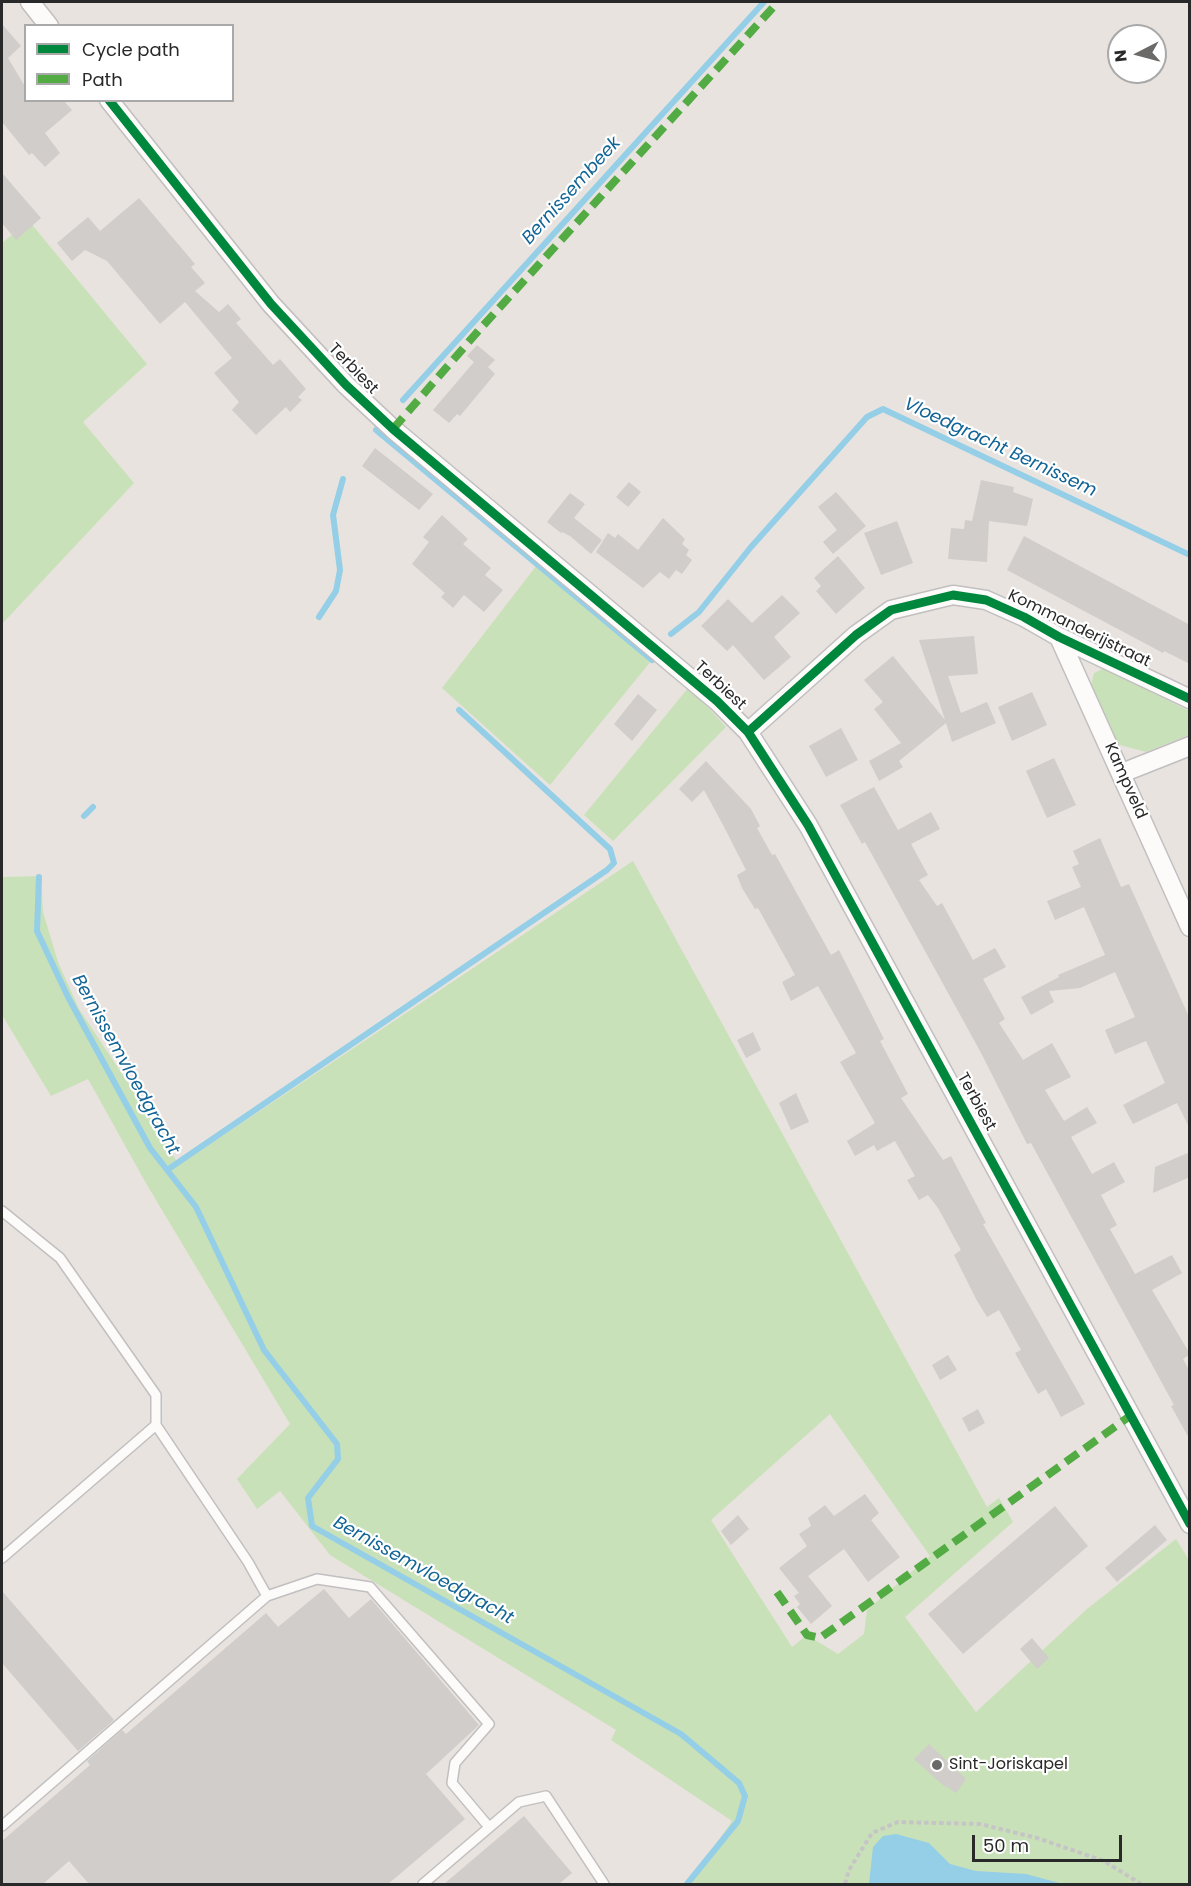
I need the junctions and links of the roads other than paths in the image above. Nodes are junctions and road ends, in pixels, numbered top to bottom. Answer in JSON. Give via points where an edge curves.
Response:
{"nodes":[{"id":1,"x":30,"y":2,"type":"edge"},
{"id":2,"x":47,"y":24,"type":"edge"},
{"id":3,"x":111,"y":102,"type":"edge"},
{"id":4,"x":1059,"y":637,"type":"junction"},
{"id":5,"x":1190,"y":699,"type":"edge"},
{"id":6,"x":748,"y":732,"type":"junction"},
{"id":7,"x":1190,"y":746,"type":"edge"},
{"id":8,"x":1122,"y":773,"type":"junction"},
{"id":9,"x":1190,"y":927,"type":"edge"},
{"id":10,"x":2,"y":1210,"type":"edge"},
{"id":11,"x":156,"y":1425,"type":"junction"},
{"id":12,"x":1190,"y":1524,"type":"edge"},
{"id":13,"x":2,"y":1558,"type":"edge"},
{"id":14,"x":267,"y":1596,"type":"junction"},
{"id":15,"x":2,"y":1826,"type":"edge"},
{"id":16,"x":489,"y":1827,"type":"junction"},
{"id":17,"x":423,"y":1884,"type":"edge"},
{"id":18,"x":604,"y":1884,"type":"edge"}],
"edges":[{"from":1,"to":2,"type":"street"},
{"from":3,"to":6,"type":"street","name":"Terbiest","via":[[271,304],[346,385],[393,429],[717,701]]},
{"from":4,"to":5,"type":"street","name":"Kommanderijstraat"},
{"from":4,"to":6,"type":"street","name":"Kommanderijstraat","via":[[986,600],[952,595],[891,610],[856,635]]},
{"from":4,"to":8,"type":"street","name":"Kampveld"},
{"from":6,"to":12,"type":"street","name":"Terbiest","via":[[808,825]]},
{"from":7,"to":8,"type":"street"},
{"from":8,"to":9,"type":"street","name":"Kampveld"},
{"from":10,"to":11,"type":"lane","via":[[60,1258],[156,1395]]},
{"from":11,"to":13,"type":"lane"},
{"from":11,"to":14,"type":"lane"},
{"from":14,"to":15,"type":"lane"},
{"from":14,"to":16,"type":"lane","via":[[317,1579],[370,1587],[489,1724],[455,1763],[452,1783]]},
{"from":16,"to":17,"type":"lane"},
{"from":16,"to":18,"type":"lane","via":[[519,1802],[546,1796]]}]}
